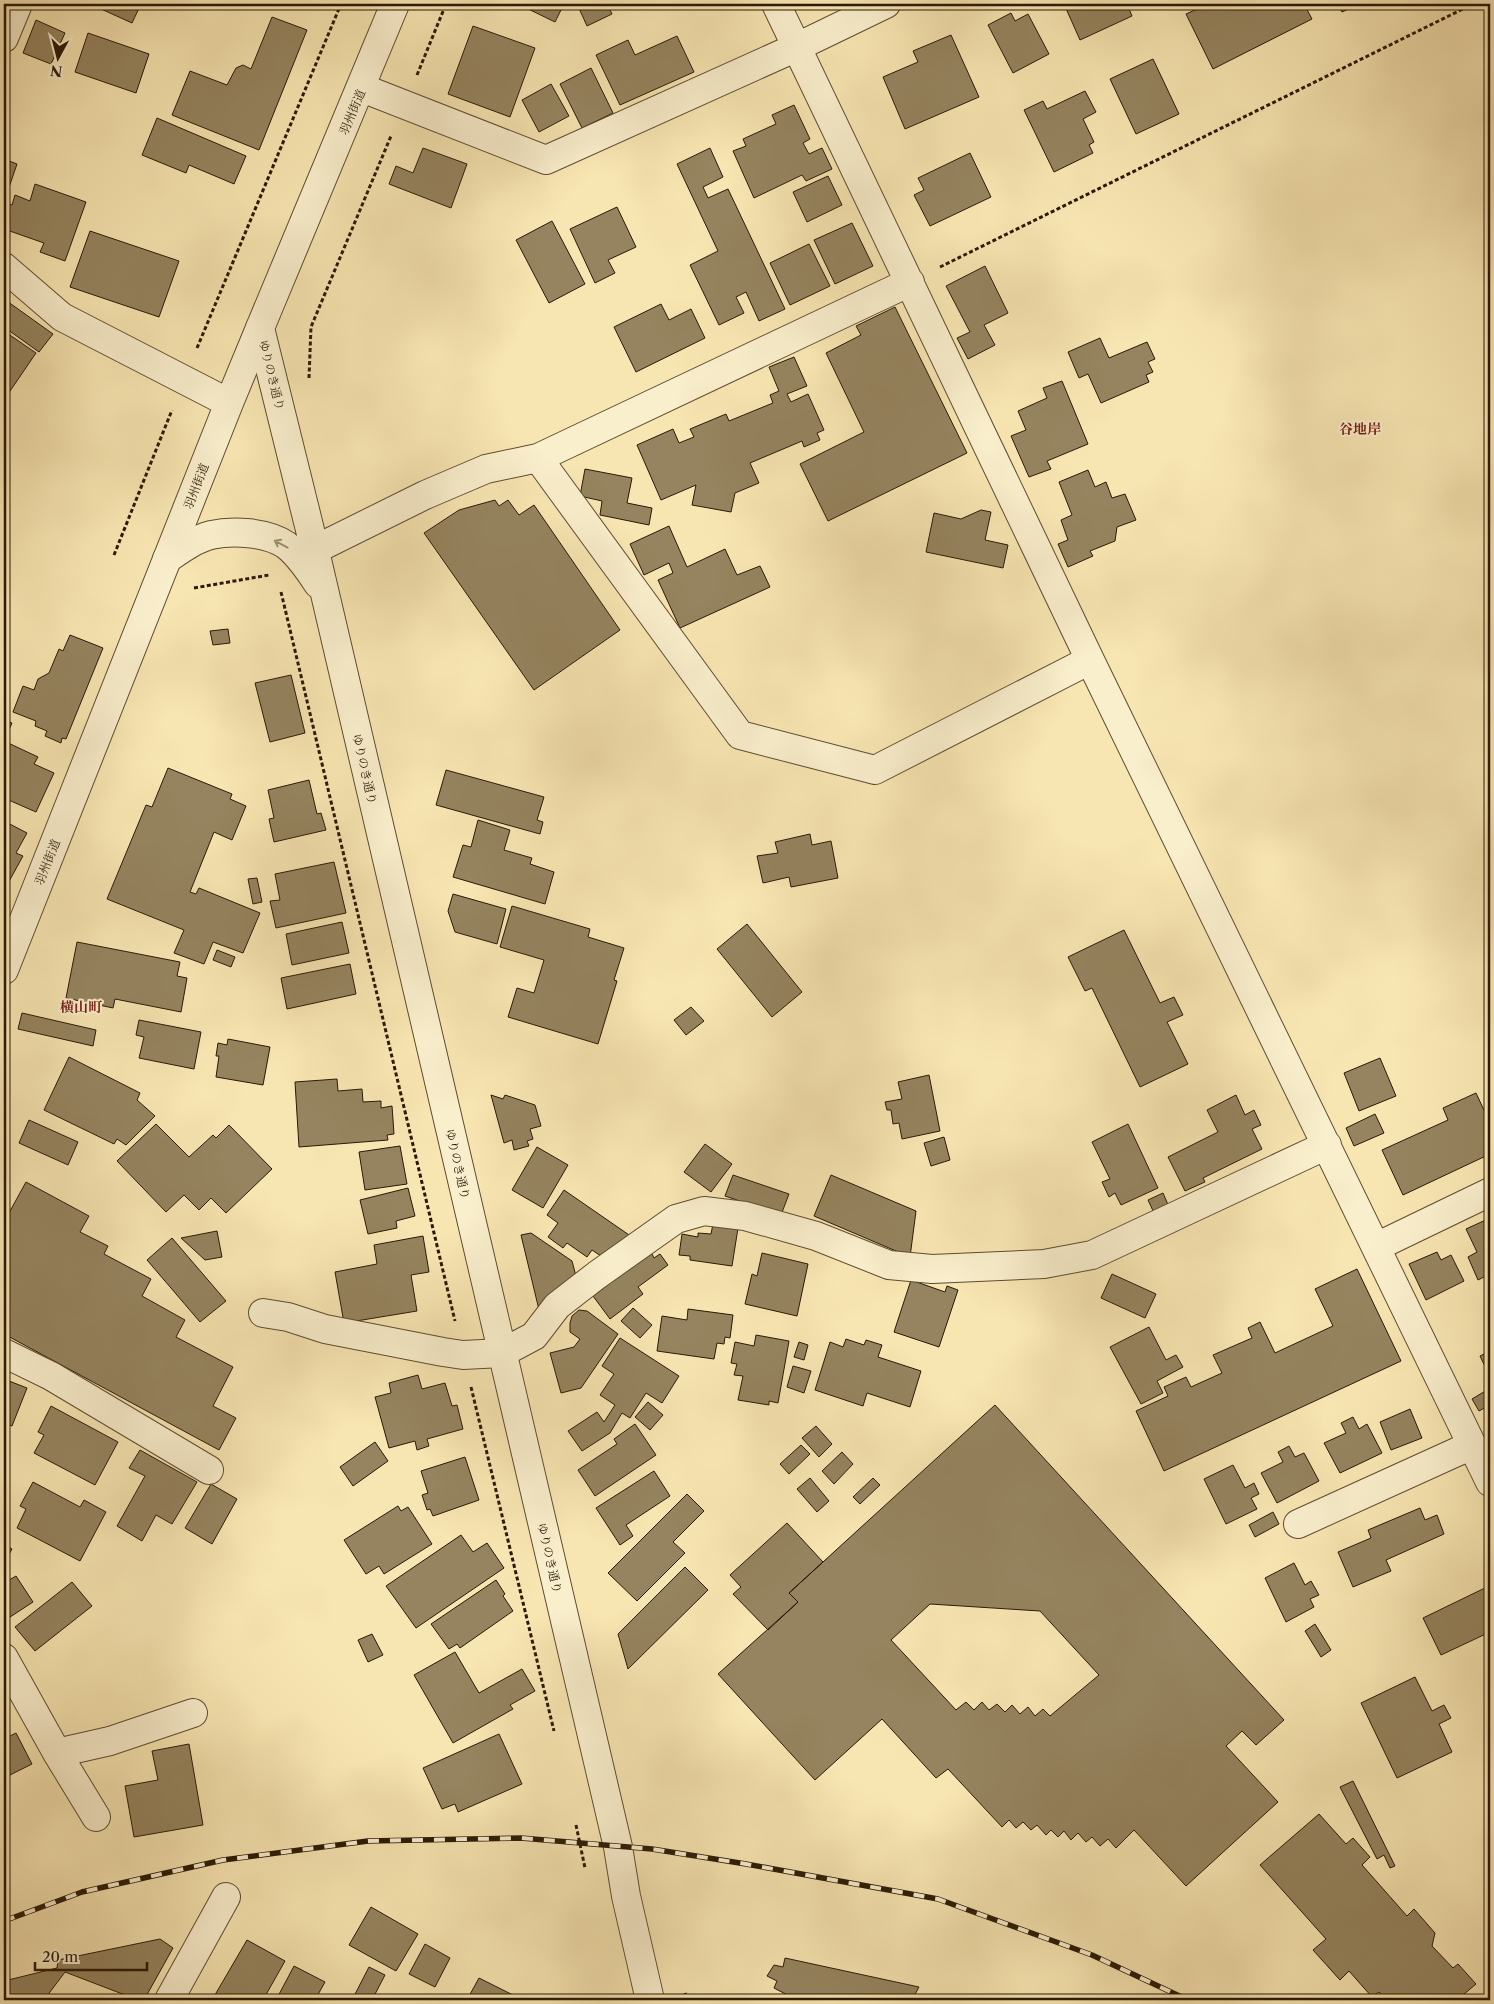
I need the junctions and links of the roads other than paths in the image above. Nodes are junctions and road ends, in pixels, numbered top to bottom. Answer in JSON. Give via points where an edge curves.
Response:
{"nodes":[{"id":1,"x":18,"y":4,"type":"edge"},
{"id":2,"x":395,"y":4,"type":"edge"},
{"id":3,"x":776,"y":4,"type":"edge"},
{"id":4,"x":886,"y":4,"type":"edge"},
{"id":5,"x":4,"y":38,"type":"edge"},
{"id":6,"x":797,"y":47,"type":"junction"},
{"id":7,"x":362,"y":88,"type":"junction"},
{"id":8,"x":4,"y":268,"type":"edge"},
{"id":9,"x":910,"y":282,"type":"junction"},
{"id":10,"x":260,"y":328,"type":"junction"},
{"id":11,"x":229,"y":403,"type":"junction"},
{"id":12,"x":538,"y":458,"type":"junction"},
{"id":13,"x":314,"y":550,"type":"junction"},
{"id":14,"x":167,"y":560,"type":"junction"},
{"id":15,"x":324,"y":593,"type":"junction"},
{"id":16,"x":1090,"y":660,"type":"junction"},
{"id":17,"x":4,"y":970,"type":"edge"},
{"id":18,"x":1327,"y":1145,"type":"junction"},
{"id":19,"x":1490,"y":1192,"type":"edge"},
{"id":20,"x":1376,"y":1247,"type":"junction"},
{"id":21,"x":263,"y":1313,"type":"dead end"},
{"id":22,"x":4,"y":1353,"type":"edge"},
{"id":23,"x":502,"y":1353,"type":"junction"},
{"id":24,"x":1472,"y":1445,"type":"junction"},
{"id":25,"x":209,"y":1470,"type":"dead end"},
{"id":26,"x":1490,"y":1482,"type":"edge"},
{"id":27,"x":1298,"y":1524,"type":"dead end"},
{"id":28,"x":4,"y":1658,"type":"edge"},
{"id":29,"x":193,"y":1713,"type":"dead end"},
{"id":30,"x":57,"y":1753,"type":"junction"},
{"id":31,"x":96,"y":1817,"type":"dead end"},
{"id":32,"x":226,"y":1897,"type":"dead end"},
{"id":33,"x":169,"y":2000,"type":"edge"},
{"id":34,"x":650,"y":2000,"type":"edge"}],
"edges":[{"from":1,"to":5,"type":"street"},
{"from":2,"to":7,"type":"street","name":"羽州街道"},
{"from":3,"to":6,"type":"street"},
{"from":4,"to":6,"type":"street"},
{"from":6,"to":7,"type":"street","via":[[546,160]]},
{"from":6,"to":9,"type":"street"},
{"from":7,"to":10,"type":"street","name":"羽州街道"},
{"from":8,"to":11,"type":"street","via":[[62,317]]},
{"from":9,"to":12,"type":"street"},
{"from":9,"to":16,"type":"street"},
{"from":10,"to":11,"type":"street","name":"羽州街道"},
{"from":10,"to":13,"type":"street","name":"ゆりのき通り"},
{"from":11,"to":14,"type":"street","name":"羽州街道"},
{"from":12,"to":13,"type":"street","via":[[486,469]]},
{"from":12,"to":16,"type":"street","via":[[740,735],[875,770]]},
{"from":13,"to":15,"type":"street","name":"ゆりのき通り"},
{"from":15,"to":14,"type":"street","one_way":true,"via":[[302,561],[286,546],[261,536],[236,533],[210,535],[185,546]]},
{"from":14,"to":17,"type":"street","name":"羽州街道"},
{"from":15,"to":23,"type":"street","name":"ゆりのき通り"},
{"from":16,"to":18,"type":"street"},
{"from":18,"to":20,"type":"street"},
{"from":18,"to":23,"type":"street","via":[[1092,1255],[1044,1264],[932,1269],[889,1265],[816,1236],[745,1216],[704,1211],[676,1219],[557,1306],[534,1336]]},
{"from":19,"to":20,"type":"street"},
{"from":20,"to":24,"type":"street"},
{"from":21,"to":23,"type":"street","via":[[325,1329],[463,1354]]},
{"from":22,"to":25,"type":"street","via":[[50,1376]]},
{"from":23,"to":34,"type":"street","name":"ゆりのき通り","via":[[618,1847]]},
{"from":24,"to":26,"type":"street"},
{"from":24,"to":27,"type":"street"},
{"from":28,"to":30,"type":"street"},
{"from":29,"to":30,"type":"street"},
{"from":30,"to":31,"type":"street"},
{"from":32,"to":33,"type":"street"}]}
